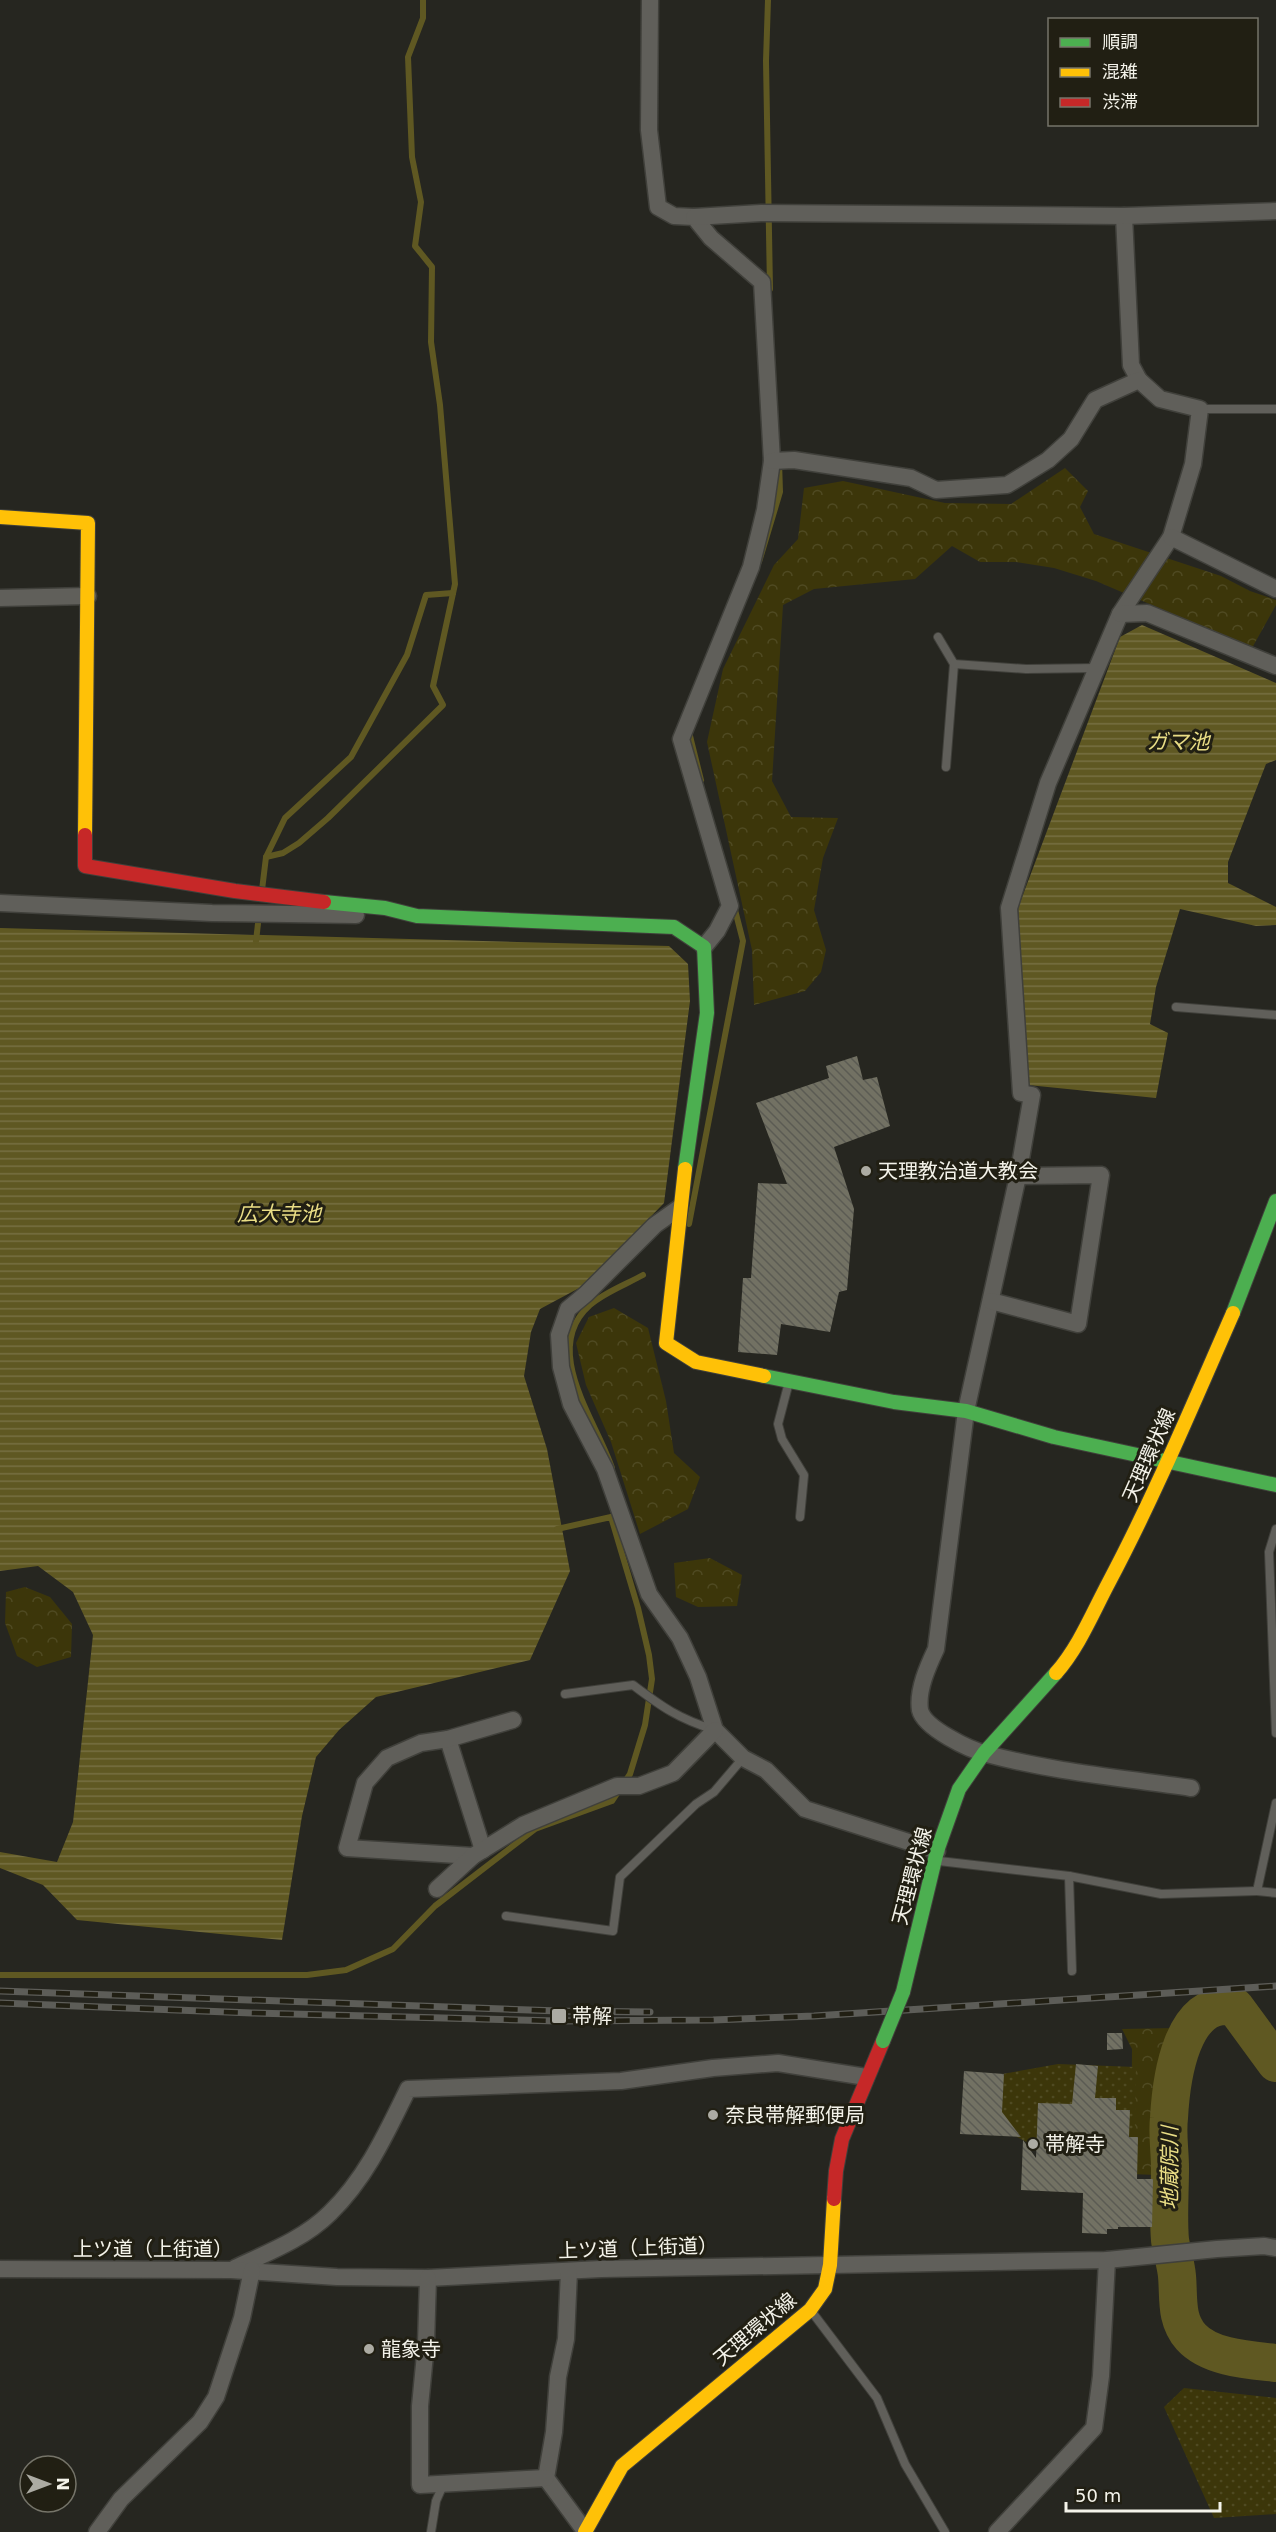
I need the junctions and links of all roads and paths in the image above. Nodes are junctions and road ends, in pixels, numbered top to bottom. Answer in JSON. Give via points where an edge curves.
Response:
{"nodes":[{"id":1,"x":650,"y":0,"type":"edge"},
{"id":2,"x":1276,"y":211,"type":"edge"},
{"id":3,"x":1124,"y":216,"type":"junction"},
{"id":4,"x":694,"y":217,"type":"junction"},
{"id":5,"x":1139,"y":380,"type":"junction"},
{"id":6,"x":1276,"y":409,"type":"edge"},
{"id":7,"x":1200,"y":410,"type":"junction"},
{"id":8,"x":781,"y":460,"type":"junction"},
{"id":9,"x":0,"y":517,"type":"edge"},
{"id":10,"x":1171,"y":537,"type":"junction"},
{"id":11,"x":1276,"y":589,"type":"edge"},
{"id":12,"x":88,"y":596,"type":"junction"},
{"id":13,"x":0,"y":598,"type":"edge"},
{"id":14,"x":1120,"y":614,"type":"junction"},
{"id":15,"x":938,"y":637,"type":"dead end"},
{"id":16,"x":954,"y":664,"type":"junction"},
{"id":17,"x":1276,"y":666,"type":"edge"},
{"id":18,"x":1097,"y":668,"type":"junction"},
{"id":19,"x":946,"y":767,"type":"dead end"},
{"id":20,"x":0,"y":903,"type":"edge"},
{"id":21,"x":417,"y":916,"type":"junction"},
{"id":22,"x":704,"y":947,"type":"junction"},
{"id":23,"x":1176,"y":1007,"type":"dead end"},
{"id":24,"x":1276,"y":1015,"type":"edge"},
{"id":25,"x":1018,"y":1176,"type":"junction"},
{"id":26,"x":1276,"y":1201,"type":"edge"},
{"id":27,"x":679,"y":1208,"type":"junction"},
{"id":28,"x":991,"y":1301,"type":"junction"},
{"id":29,"x":789,"y":1381,"type":"junction"},
{"id":30,"x":966,"y":1411,"type":"junction"},
{"id":31,"x":1168,"y":1462,"type":"junction"},
{"id":32,"x":1276,"y":1485,"type":"edge"},
{"id":33,"x":800,"y":1517,"type":"dead end"},
{"id":34,"x":1276,"y":1529,"type":"edge"},
{"id":35,"x":565,"y":1694,"type":"dead end"},
{"id":36,"x":513,"y":1720,"type":"dead end"},
{"id":37,"x":715,"y":1730,"type":"junction"},
{"id":38,"x":1276,"y":1733,"type":"edge"},
{"id":39,"x":448,"y":1739,"type":"junction"},
{"id":40,"x":984,"y":1753,"type":"junction"},
{"id":41,"x":743,"y":1758,"type":"junction"},
{"id":42,"x":1191,"y":1788,"type":"dead end"},
{"id":43,"x":1276,"y":1803,"type":"edge"},
{"id":44,"x":478,"y":1853,"type":"junction"},
{"id":45,"x":936,"y":1856,"type":"junction"},
{"id":46,"x":1069,"y":1876,"type":"junction"},
{"id":47,"x":438,"y":1889,"type":"dead end"},
{"id":48,"x":1257,"y":1891,"type":"junction"},
{"id":49,"x":1276,"y":1893,"type":"edge"},
{"id":50,"x":506,"y":1916,"type":"dead end"},
{"id":51,"x":1072,"y":1971,"type":"dead end"},
{"id":52,"x":866,"y":2078,"type":"junction"},
{"id":53,"x":1276,"y":2248,"type":"edge"},
{"id":54,"x":1107,"y":2260,"type":"junction"},
{"id":55,"x":830,"y":2265,"type":"junction"},
{"id":56,"x":0,"y":2269,"type":"edge"},
{"id":57,"x":231,"y":2270,"type":"junction"},
{"id":58,"x":252,"y":2270,"type":"junction"},
{"id":59,"x":569,"y":2271,"type":"junction"},
{"id":60,"x":428,"y":2278,"type":"junction"},
{"id":61,"x":810,"y":2310,"type":"junction"},
{"id":62,"x":546,"y":2478,"type":"junction"},
{"id":63,"x":444,"y":2483,"type":"junction"},
{"id":64,"x":98,"y":2532,"type":"edge"},
{"id":65,"x":431,"y":2532,"type":"edge"},
{"id":66,"x":585,"y":2532,"type":"edge"},
{"id":67,"x":945,"y":2532,"type":"edge"},
{"id":68,"x":997,"y":2532,"type":"edge"}],
"edges":[{"from":1,"to":4,"type":"street","via":[[649,130],[658,207],[674,216]]},
{"from":2,"to":3,"type":"street"},
{"from":3,"to":4,"type":"street","via":[[761,213]]},
{"from":3,"to":5,"type":"street","via":[[1131,365]]},
{"from":4,"to":8,"type":"street","via":[[711,238],[762,282]]},
{"from":5,"to":7,"type":"street","via":[[1160,399]]},
{"from":5,"to":8,"type":"street","via":[[1095,400],[1071,439],[1048,460],[1007,485],[936,490],[911,478]]},
{"from":6,"to":7,"type":"lane"},
{"from":7,"to":10,"type":"street","via":[[1193,464]]},
{"from":8,"to":22,"type":"street","via":[[751,567],[681,739],[729,906]]},
{"from":9,"to":12,"type":"street","via":[[88,523]]},
{"from":10,"to":11,"type":"street"},
{"from":10,"to":14,"type":"street"},
{"from":12,"to":13,"type":"street"},
{"from":12,"to":21,"type":"street","via":[[85,866],[277,897],[389,907]]},
{"from":14,"to":17,"type":"street","via":[[1147,613]]},
{"from":14,"to":18,"type":"street"},
{"from":15,"to":16,"type":"lane"},
{"from":16,"to":18,"type":"lane"},
{"from":16,"to":19,"type":"lane"},
{"from":18,"to":25,"type":"street","via":[[1048,783],[1009,908],[1021,1093],[1032,1095]]},
{"from":20,"to":21,"type":"street","via":[[212,913]]},
{"from":21,"to":22,"type":"street","via":[[674,927]]},
{"from":22,"to":27,"type":"street","via":[[708,1012]]},
{"from":23,"to":24,"type":"lane"},
{"from":25,"to":28,"type":"street"},
{"from":25,"to":28,"type":"street","via":[[1101,1175],[1078,1324]]},
{"from":26,"to":31,"type":"street","name":"天理環状線","via":[[1247,1281]]},
{"from":27,"to":29,"type":"street","via":[[666,1343],[696,1362]]},
{"from":27,"to":37,"type":"street","via":[[568,1308],[559,1335],[561,1366],[571,1404],[604,1469],[649,1594],[680,1638]]},
{"from":28,"to":30,"type":"street"},
{"from":29,"to":30,"type":"street","via":[[894,1402]]},
{"from":29,"to":33,"type":"lane","via":[[778,1424],[804,1475]]},
{"from":30,"to":31,"type":"street","via":[[1054,1437]]},
{"from":30,"to":40,"type":"street","via":[[936,1649],[923,1675],[920,1711],[931,1727]]},
{"from":31,"to":32,"type":"street"},
{"from":31,"to":40,"type":"street","name":"天理環状線","via":[[1130,1543],[1064,1664]]},
{"from":34,"to":38,"type":"lane","via":[[1269,1552]]},
{"from":35,"to":37,"type":"lane","via":[[633,1685],[686,1721]]},
{"from":36,"to":39,"type":"street"},
{"from":37,"to":41,"type":"street"},
{"from":37,"to":44,"type":"street","via":[[673,1773],[639,1786],[616,1786],[523,1825]]},
{"from":39,"to":44,"type":"street"},
{"from":39,"to":44,"type":"street","via":[[421,1743],[387,1758],[365,1783],[347,1848]]},
{"from":40,"to":42,"type":"street"},
{"from":40,"to":45,"type":"street","name":"天理環状線","via":[[959,1790]]},
{"from":41,"to":45,"type":"street","via":[[766,1770],[805,1809]]},
{"from":41,"to":50,"type":"lane","via":[[714,1792],[696,1804],[620,1877],[613,1931]]},
{"from":43,"to":48,"type":"lane"},
{"from":44,"to":47,"type":"street"},
{"from":45,"to":46,"type":"lane"},
{"from":45,"to":52,"type":"street","name":"天理環状線","bridge":true,"via":[[903,1992]]},
{"from":46,"to":48,"type":"lane","via":[[1161,1894]]},
{"from":46,"to":51,"type":"lane"},
{"from":48,"to":49,"type":"lane"},
{"from":52,"to":55,"type":"street","name":"天理環状線","via":[[842,2139],[836,2170]]},
{"from":52,"to":57,"type":"street","via":[[778,2063],[621,2082],[408,2089],[359,2181],[329,2215],[290,2242]]},
{"from":53,"to":54,"type":"street","name":"上ツ道（上街道）"},
{"from":54,"to":55,"type":"street","name":"上ツ道（上街道）"},
{"from":54,"to":68,"type":"street","via":[[1094,2428]]},
{"from":55,"to":59,"type":"street","name":"上ツ道（上街道）"},
{"from":55,"to":61,"type":"street","name":"天理環状線","via":[[825,2289]]},
{"from":56,"to":57,"type":"street","name":"上ツ道（上街道）"},
{"from":57,"to":58,"type":"street","name":"上ツ道（上街道）"},
{"from":58,"to":60,"type":"street","name":"上ツ道（上街道）","via":[[337,2277]]},
{"from":58,"to":64,"type":"street","via":[[242,2318],[216,2397],[200,2422],[121,2499]]},
{"from":59,"to":60,"type":"street","name":"上ツ道（上街道）"},
{"from":59,"to":62,"type":"street","via":[[566,2339]]},
{"from":60,"to":63,"type":"street","via":[[420,2406],[420,2485]]},
{"from":61,"to":66,"type":"street","name":"天理環状線","via":[[622,2466]]},
{"from":61,"to":67,"type":"lane","via":[[877,2398],[905,2464]]},
{"from":62,"to":63,"type":"street"},
{"from":62,"to":66,"type":"street"},
{"from":63,"to":65,"type":"lane","via":[[436,2501]]}]}
